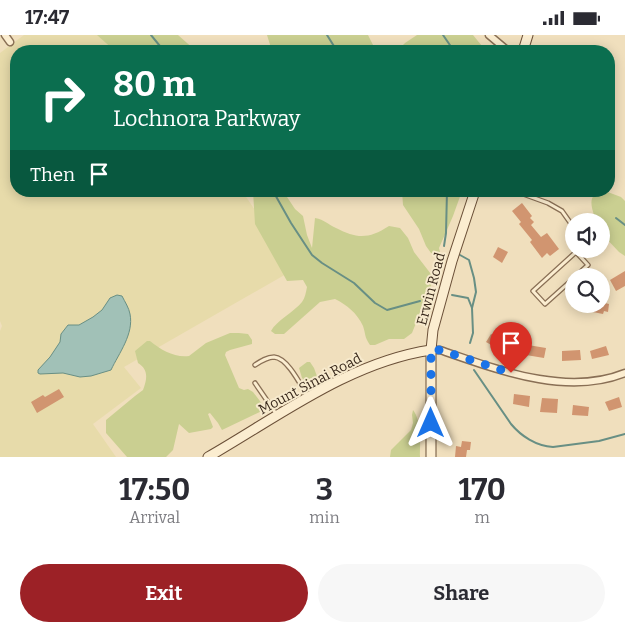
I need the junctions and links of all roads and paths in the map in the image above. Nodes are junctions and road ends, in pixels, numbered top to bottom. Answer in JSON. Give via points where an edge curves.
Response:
{"nodes":[{"id":1,"x":5,"y":35,"type":"edge"},
{"id":2,"x":490,"y":35,"type":"edge"},
{"id":3,"x":10,"y":41,"type":"dead end"},
{"id":4,"x":501,"y":45,"type":"edge"},
{"id":5,"x":473,"y":197,"type":"edge"},
{"id":6,"x":532,"y":197,"type":"edge"},
{"id":7,"x":565,"y":215,"type":"edge"},
{"id":8,"x":568,"y":258,"type":"edge"},
{"id":9,"x":582,"y":258,"type":"edge"},
{"id":10,"x":585,"y":268,"type":"edge"},
{"id":11,"x":565,"y":286,"type":"edge"},
{"id":12,"x":431,"y":350,"type":"junction"},
{"id":13,"x":255,"y":365,"type":"dead end"},
{"id":14,"x":625,"y":373,"type":"edge"},
{"id":15,"x":255,"y":383,"type":"dead end"},
{"id":16,"x":308,"y":398,"type":"junction"},
{"id":17,"x":277,"y":415,"type":"junction"},
{"id":18,"x":208,"y":457,"type":"edge"},
{"id":19,"x":431,"y":457,"type":"edge"}],
"edges":[{"from":1,"to":3,"type":"street"},
{"from":2,"to":4,"type":"street"},
{"from":5,"to":12,"type":"main road","name":"Erwin Road","via":[[442,293]]},
{"from":6,"to":7,"type":"lane"},
{"from":8,"to":11,"type":"lane","via":[[533,291],[545,305]]},
{"from":9,"to":10,"type":"lane","via":[[588,265]]},
{"from":12,"to":14,"type":"street","via":[[548,380],[580,383]]},
{"from":12,"to":16,"type":"main road","name":"Mount Sinai Road","via":[[375,364]]},
{"from":12,"to":19,"type":"main road","name":"Erwin Road"},
{"from":13,"to":16,"type":"lane","via":[[264,359],[282,359]]},
{"from":15,"to":17,"type":"lane"},
{"from":16,"to":17,"type":"main road","name":"Mount Sinai Road"},
{"from":17,"to":18,"type":"main road","name":"Mount Sinai Road"}]}
